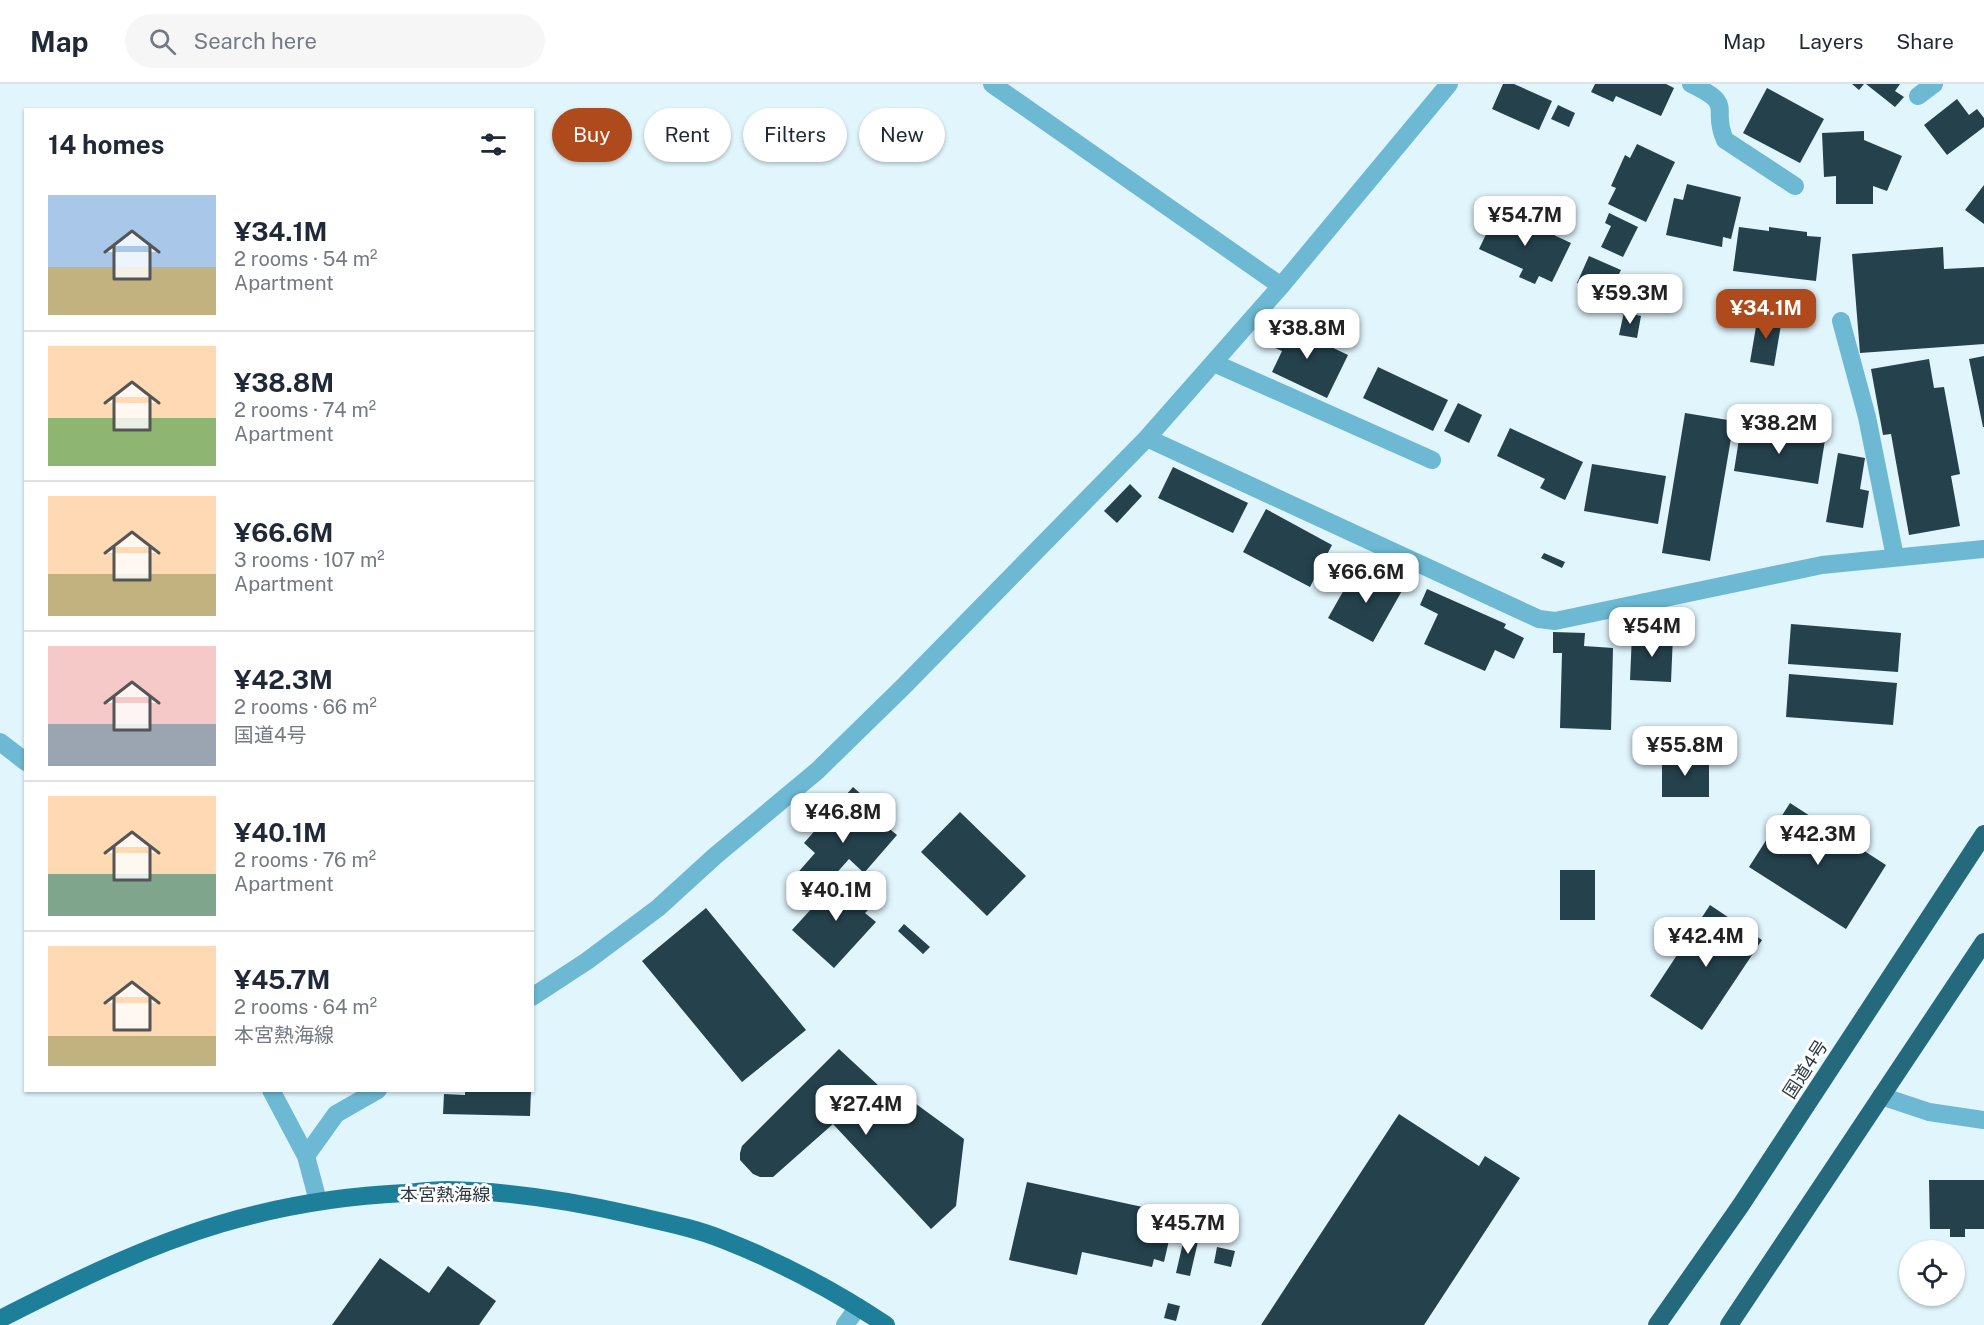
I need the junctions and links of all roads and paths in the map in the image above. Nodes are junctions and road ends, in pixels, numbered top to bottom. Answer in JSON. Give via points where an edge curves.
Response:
{"nodes":[{"id":1,"x":992,"y":84,"type":"edge"},
{"id":2,"x":1449,"y":84,"type":"edge"},
{"id":3,"x":1691,"y":84,"type":"edge"},
{"id":4,"x":1934,"y":84,"type":"edge"},
{"id":5,"x":1918,"y":96,"type":"dead end"},
{"id":6,"x":1795,"y":186,"type":"dead end"},
{"id":7,"x":1281,"y":286,"type":"junction"},
{"id":8,"x":1841,"y":321,"type":"dead end"},
{"id":9,"x":1214,"y":363,"type":"junction"},
{"id":10,"x":1147,"y":438,"type":"junction"},
{"id":11,"x":1432,"y":460,"type":"dead end"},
{"id":12,"x":1984,"y":549,"type":"edge"},
{"id":13,"x":1895,"y":557,"type":"junction"},
{"id":14,"x":0,"y":742,"type":"edge"},
{"id":15,"x":24,"y":760,"type":"edge"},
{"id":16,"x":1984,"y":834,"type":"edge"},
{"id":17,"x":1984,"y":942,"type":"edge"},
{"id":18,"x":534,"y":996,"type":"edge"},
{"id":19,"x":272,"y":1092,"type":"edge"},
{"id":20,"x":374,"y":1092,"type":"edge"},
{"id":21,"x":1881,"y":1096,"type":"junction"},
{"id":22,"x":1984,"y":1120,"type":"edge"},
{"id":23,"x":306,"y":1156,"type":"junction"},
{"id":24,"x":318,"y":1201,"type":"junction"},
{"id":25,"x":858,"y":1307,"type":"junction"},
{"id":26,"x":0,"y":1319,"type":"edge"},
{"id":27,"x":845,"y":1325,"type":"edge"},
{"id":28,"x":886,"y":1325,"type":"edge"},
{"id":29,"x":1657,"y":1325,"type":"edge"},
{"id":30,"x":1730,"y":1325,"type":"edge"}],
"edges":[{"from":1,"to":7,"type":"street"},
{"from":2,"to":7,"type":"street"},
{"from":3,"to":6,"type":"street","via":[[1719,102],[1719,128],[1725,140]]},
{"from":4,"to":5,"type":"street"},
{"from":7,"to":9,"type":"street"},
{"from":8,"to":13,"type":"street","via":[[1867,417]]},
{"from":9,"to":10,"type":"street"},
{"from":9,"to":11,"type":"street"},
{"from":10,"to":13,"type":"street","via":[[1539,619],[1575,618],[1822,566]]},
{"from":10,"to":18,"type":"street","via":[[817,771],[658,908]]},
{"from":12,"to":13,"type":"street"},
{"from":14,"to":15,"type":"street"},
{"from":16,"to":29,"type":"highway","name":"国道4号"},
{"from":17,"to":21,"type":"highway"},
{"from":19,"to":23,"type":"street"},
{"from":20,"to":23,"type":"street","via":[[336,1114]]},
{"from":21,"to":22,"type":"street","via":[[1929,1112]]},
{"from":21,"to":30,"type":"highway"},
{"from":23,"to":24,"type":"street"},
{"from":24,"to":25,"type":"main road","name":"本宮熱海線","via":[[446,1190],[574,1202],[723,1239],[796,1272]]},
{"from":24,"to":26,"type":"main road","name":"本宮熱海線","via":[[271,1210],[159,1246],[90,1274]]},
{"from":25,"to":27,"type":"street"},
{"from":25,"to":28,"type":"main road","name":"本宮熱海線"}]}
